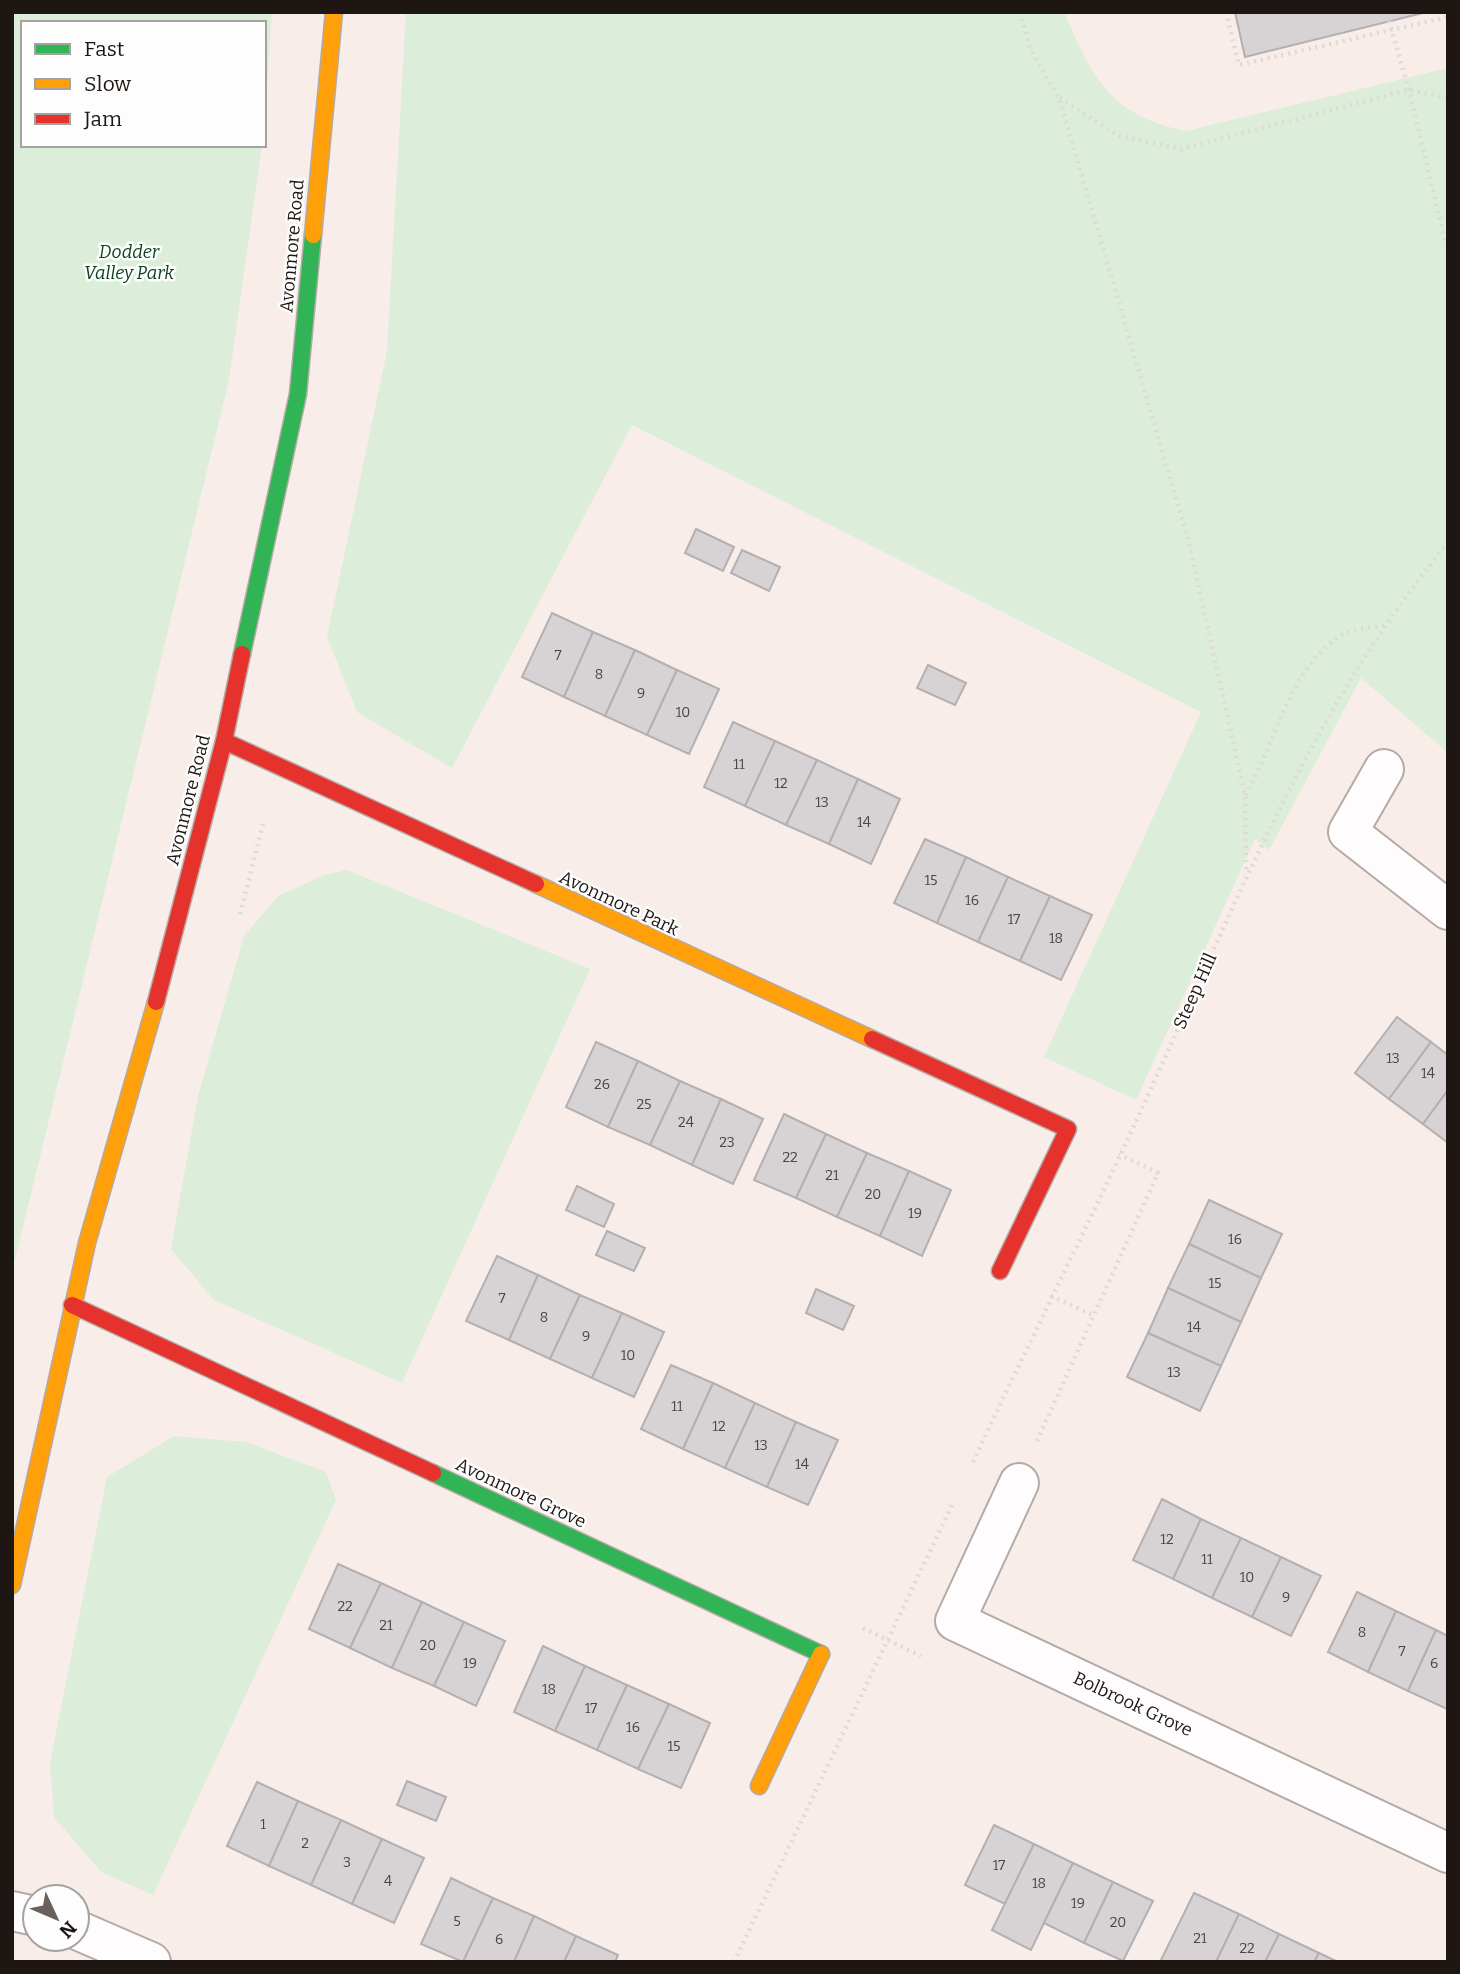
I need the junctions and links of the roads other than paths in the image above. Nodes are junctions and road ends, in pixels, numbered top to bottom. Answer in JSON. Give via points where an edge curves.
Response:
{"nodes":[{"id":1,"x":334,"y":12,"type":"edge"},
{"id":2,"x":224,"y":741,"type":"junction"},
{"id":3,"x":1384,"y":769,"type":"dead end"},
{"id":4,"x":1448,"y":910,"type":"edge"},
{"id":5,"x":1000,"y":1271,"type":"dead end"},
{"id":6,"x":72,"y":1305,"type":"junction"},
{"id":7,"x":1019,"y":1483,"type":"road end"},
{"id":8,"x":12,"y":1585,"type":"edge"},
{"id":9,"x":760,"y":1786,"type":"dead end"},
{"id":10,"x":1448,"y":1853,"type":"edge"},
{"id":11,"x":91,"y":1936,"type":"edge"},
{"id":12,"x":151,"y":1962,"type":"edge"}],
"edges":[{"from":1,"to":2,"type":"street","name":"Avonmore Road","via":[[298,394]]},
{"from":2,"to":5,"type":"street","name":"Avonmore Park","via":[[1068,1129]]},
{"from":2,"to":6,"type":"street","name":"Avonmore Road"},
{"from":3,"to":4,"type":"street","via":[[1348,832]]},
{"from":6,"to":8,"type":"street","name":"Avonmore Road"},
{"from":6,"to":9,"type":"street","name":"Avonmore Grove","via":[[821,1653]]},
{"from":7,"to":10,"type":"street","name":"Bolbrook Grove","via":[[955,1621]]},
{"from":11,"to":12,"type":"street"}]}
